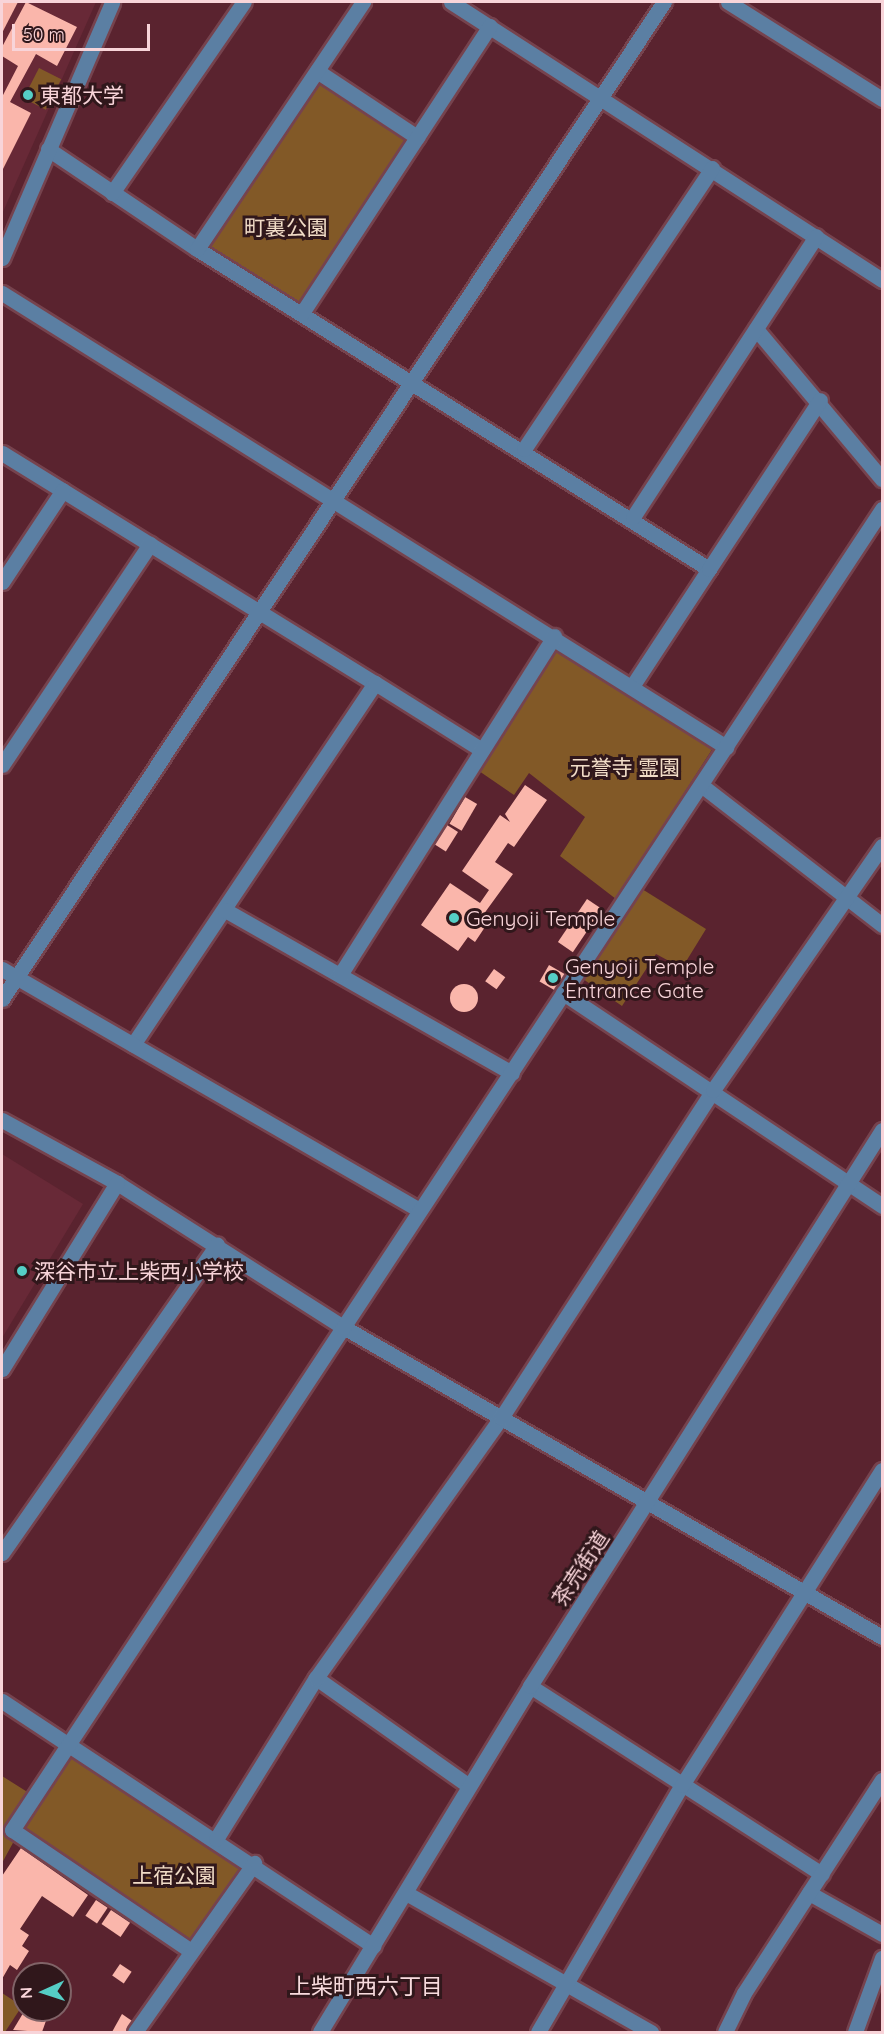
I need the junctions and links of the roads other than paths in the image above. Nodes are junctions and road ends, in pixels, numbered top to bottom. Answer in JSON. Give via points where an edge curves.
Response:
{"nodes":[{"id":1,"x":112,"y":2,"type":"edge"},
{"id":2,"x":244,"y":2,"type":"edge"},
{"id":3,"x":363,"y":2,"type":"edge"},
{"id":4,"x":451,"y":2,"type":"edge"},
{"id":5,"x":664,"y":2,"type":"edge"},
{"id":6,"x":728,"y":2,"type":"edge"},
{"id":7,"x":490,"y":26,"type":"junction"},
{"id":8,"x":316,"y":71,"type":"junction"},
{"id":9,"x":603,"y":96,"type":"junction"},
{"id":10,"x":882,"y":99,"type":"edge"},
{"id":11,"x":417,"y":137,"type":"junction"},
{"id":12,"x":48,"y":148,"type":"junction"},
{"id":13,"x":712,"y":168,"type":"junction"},
{"id":14,"x":112,"y":193,"type":"junction"},
{"id":15,"x":816,"y":236,"type":"junction"},
{"id":16,"x":197,"y":249,"type":"junction"},
{"id":17,"x":2,"y":258,"type":"edge"},
{"id":18,"x":882,"y":280,"type":"edge"},
{"id":19,"x":2,"y":293,"type":"edge"},
{"id":20,"x":302,"y":313,"type":"junction"},
{"id":21,"x":756,"y":329,"type":"junction"},
{"id":22,"x":412,"y":380,"type":"junction"},
{"id":23,"x":820,"y":400,"type":"junction"},
{"id":24,"x":524,"y":449,"type":"junction"},
{"id":25,"x":2,"y":453,"type":"edge"},
{"id":26,"x":882,"y":479,"type":"edge"},
{"id":27,"x":63,"y":490,"type":"junction"},
{"id":28,"x":332,"y":496,"type":"junction"},
{"id":29,"x":882,"y":510,"type":"edge"},
{"id":30,"x":633,"y":518,"type":"junction"},
{"id":31,"x":150,"y":544,"type":"junction"},
{"id":32,"x":710,"y":569,"type":"junction"},
{"id":33,"x":2,"y":582,"type":"edge"},
{"id":34,"x":256,"y":609,"type":"junction"},
{"id":35,"x":554,"y":636,"type":"junction"},
{"id":36,"x":375,"y":682,"type":"junction"},
{"id":37,"x":633,"y":686,"type":"junction"},
{"id":38,"x":726,"y":747,"type":"junction"},
{"id":39,"x":482,"y":750,"type":"junction"},
{"id":40,"x":2,"y":765,"type":"edge"},
{"id":41,"x":701,"y":784,"type":"junction"},
{"id":42,"x":882,"y":846,"type":"edge"},
{"id":43,"x":845,"y":895,"type":"junction"},
{"id":44,"x":225,"y":910,"type":"junction"},
{"id":45,"x":882,"y":925,"type":"edge"},
{"id":46,"x":2,"y":969,"type":"edge"},
{"id":47,"x":340,"y":975,"type":"junction"},
{"id":48,"x":16,"y":978,"type":"junction"},
{"id":49,"x":563,"y":993,"type":"junction"},
{"id":50,"x":2,"y":999,"type":"edge"},
{"id":51,"x":133,"y":1044,"type":"junction"},
{"id":52,"x":512,"y":1073,"type":"junction"},
{"id":53,"x":713,"y":1090,"type":"junction"},
{"id":54,"x":2,"y":1120,"type":"edge"},
{"id":55,"x":882,"y":1130,"type":"edge"},
{"id":56,"x":117,"y":1183,"type":"junction"},
{"id":57,"x":849,"y":1184,"type":"junction"},
{"id":58,"x":882,"y":1206,"type":"edge"},
{"id":59,"x":417,"y":1209,"type":"junction"},
{"id":60,"x":217,"y":1245,"type":"junction"},
{"id":61,"x":345,"y":1328,"type":"junction"},
{"id":62,"x":2,"y":1369,"type":"edge"},
{"id":63,"x":501,"y":1418,"type":"junction"},
{"id":64,"x":882,"y":1470,"type":"edge"},
{"id":65,"x":647,"y":1503,"type":"junction"},
{"id":66,"x":2,"y":1553,"type":"edge"},
{"id":67,"x":806,"y":1592,"type":"junction"},
{"id":68,"x":882,"y":1637,"type":"edge"},
{"id":69,"x":316,"y":1678,"type":"junction"},
{"id":70,"x":530,"y":1686,"type":"junction"},
{"id":71,"x":2,"y":1701,"type":"edge"},
{"id":72,"x":72,"y":1743,"type":"junction"},
{"id":73,"x":882,"y":1780,"type":"edge"},
{"id":74,"x":682,"y":1785,"type":"junction"},
{"id":75,"x":469,"y":1786,"type":"junction"},
{"id":76,"x":216,"y":1839,"type":"junction"},
{"id":77,"x":254,"y":1863,"type":"junction"},
{"id":78,"x":822,"y":1874,"type":"junction"},
{"id":79,"x":406,"y":1893,"type":"junction"},
{"id":80,"x":809,"y":1893,"type":"junction"},
{"id":81,"x":882,"y":1934,"type":"edge"},
{"id":82,"x":374,"y":1946,"type":"junction"},
{"id":83,"x":191,"y":1951,"type":"junction"},
{"id":84,"x":882,"y":1958,"type":"edge"},
{"id":85,"x":567,"y":1982,"type":"junction"},
{"id":86,"x":135,"y":2032,"type":"edge"},
{"id":87,"x":320,"y":2032,"type":"edge"},
{"id":88,"x":538,"y":2032,"type":"edge"},
{"id":89,"x":651,"y":2032,"type":"edge"},
{"id":90,"x":725,"y":2032,"type":"edge"},
{"id":91,"x":855,"y":2032,"type":"edge"}],
"edges":[{"from":1,"to":12,"type":"street"},
{"from":2,"to":14,"type":"street"},
{"from":3,"to":8,"type":"street"},
{"from":4,"to":7,"type":"street"},
{"from":5,"to":9,"type":"street"},
{"from":6,"to":10,"type":"street"},
{"from":7,"to":9,"type":"street"},
{"from":7,"to":11,"type":"street"},
{"from":8,"to":11,"type":"street"},
{"from":8,"to":16,"type":"street"},
{"from":9,"to":13,"type":"street"},
{"from":9,"to":22,"type":"street"},
{"from":11,"to":20,"type":"street"},
{"from":12,"to":14,"type":"street"},
{"from":12,"to":17,"type":"street"},
{"from":13,"to":15,"type":"street"},
{"from":13,"to":24,"type":"street"},
{"from":14,"to":16,"type":"street"},
{"from":15,"to":18,"type":"street"},
{"from":15,"to":21,"type":"street"},
{"from":16,"to":20,"type":"street"},
{"from":19,"to":28,"type":"street"},
{"from":20,"to":22,"type":"street"},
{"from":21,"to":23,"type":"street"},
{"from":21,"to":30,"type":"street"},
{"from":22,"to":24,"type":"street"},
{"from":22,"to":28,"type":"street"},
{"from":23,"to":26,"type":"street"},
{"from":23,"to":32,"type":"street"},
{"from":24,"to":30,"type":"street"},
{"from":25,"to":27,"type":"street"},
{"from":27,"to":31,"type":"street"},
{"from":27,"to":33,"type":"street"},
{"from":28,"to":34,"type":"street"},
{"from":28,"to":35,"type":"street"},
{"from":29,"to":38,"type":"street"},
{"from":30,"to":32,"type":"street"},
{"from":31,"to":34,"type":"street"},
{"from":31,"to":40,"type":"street"},
{"from":32,"to":37,"type":"street"},
{"from":34,"to":36,"type":"street"},
{"from":34,"to":48,"type":"street"},
{"from":35,"to":37,"type":"street"},
{"from":35,"to":39,"type":"street"},
{"from":36,"to":39,"type":"street"},
{"from":36,"to":44,"type":"street"},
{"from":37,"to":38,"type":"street"},
{"from":38,"to":41,"type":"street"},
{"from":39,"to":47,"type":"street"},
{"from":41,"to":43,"type":"street"},
{"from":41,"to":49,"type":"street"},
{"from":42,"to":43,"type":"street"},
{"from":43,"to":45,"type":"street"},
{"from":43,"to":53,"type":"street"},
{"from":44,"to":47,"type":"street"},
{"from":44,"to":51,"type":"street"},
{"from":46,"to":48,"type":"street"},
{"from":47,"to":52,"type":"street"},
{"from":48,"to":50,"type":"street"},
{"from":48,"to":51,"type":"street"},
{"from":49,"to":52,"type":"street"},
{"from":49,"to":53,"type":"street"},
{"from":51,"to":59,"type":"street"},
{"from":52,"to":59,"type":"street"},
{"from":53,"to":57,"type":"street"},
{"from":53,"to":63,"type":"street"},
{"from":54,"to":56,"type":"street"},
{"from":55,"to":57,"type":"street","name":"茶売街道"},
{"from":56,"to":60,"type":"street"},
{"from":56,"to":62,"type":"street"},
{"from":57,"to":58,"type":"street"},
{"from":57,"to":65,"type":"street","name":"茶売街道"},
{"from":59,"to":61,"type":"street"},
{"from":60,"to":61,"type":"street"},
{"from":60,"to":66,"type":"street"},
{"from":61,"to":63,"type":"street"},
{"from":61,"to":72,"type":"street"},
{"from":63,"to":65,"type":"street"},
{"from":63,"to":69,"type":"street"},
{"from":64,"to":67,"type":"street"},
{"from":65,"to":67,"type":"street"},
{"from":65,"to":70,"type":"street","name":"茶売街道"},
{"from":67,"to":68,"type":"street"},
{"from":67,"to":74,"type":"street"},
{"from":69,"to":75,"type":"street"},
{"from":69,"to":76,"type":"street"},
{"from":70,"to":74,"type":"street"},
{"from":70,"to":75,"type":"street","name":"茶売街道"},
{"from":71,"to":72,"type":"street"},
{"from":72,"to":76,"type":"street"},
{"from":72,"to":83,"type":"street","via":[[12,1830]]},
{"from":73,"to":78,"type":"street"},
{"from":74,"to":78,"type":"street"},
{"from":74,"to":85,"type":"street"},
{"from":75,"to":79,"type":"street","name":"茶売街道"},
{"from":76,"to":77,"type":"street"},
{"from":77,"to":82,"type":"street"},
{"from":77,"to":83,"type":"street"},
{"from":78,"to":80,"type":"street"},
{"from":79,"to":82,"type":"street","name":"茶売街道"},
{"from":79,"to":85,"type":"street"},
{"from":80,"to":81,"type":"street"},
{"from":80,"to":90,"type":"street"},
{"from":82,"to":87,"type":"street","name":"茶売街道"},
{"from":83,"to":86,"type":"street"},
{"from":84,"to":91,"type":"street"},
{"from":85,"to":88,"type":"street"},
{"from":85,"to":89,"type":"street"}]}
